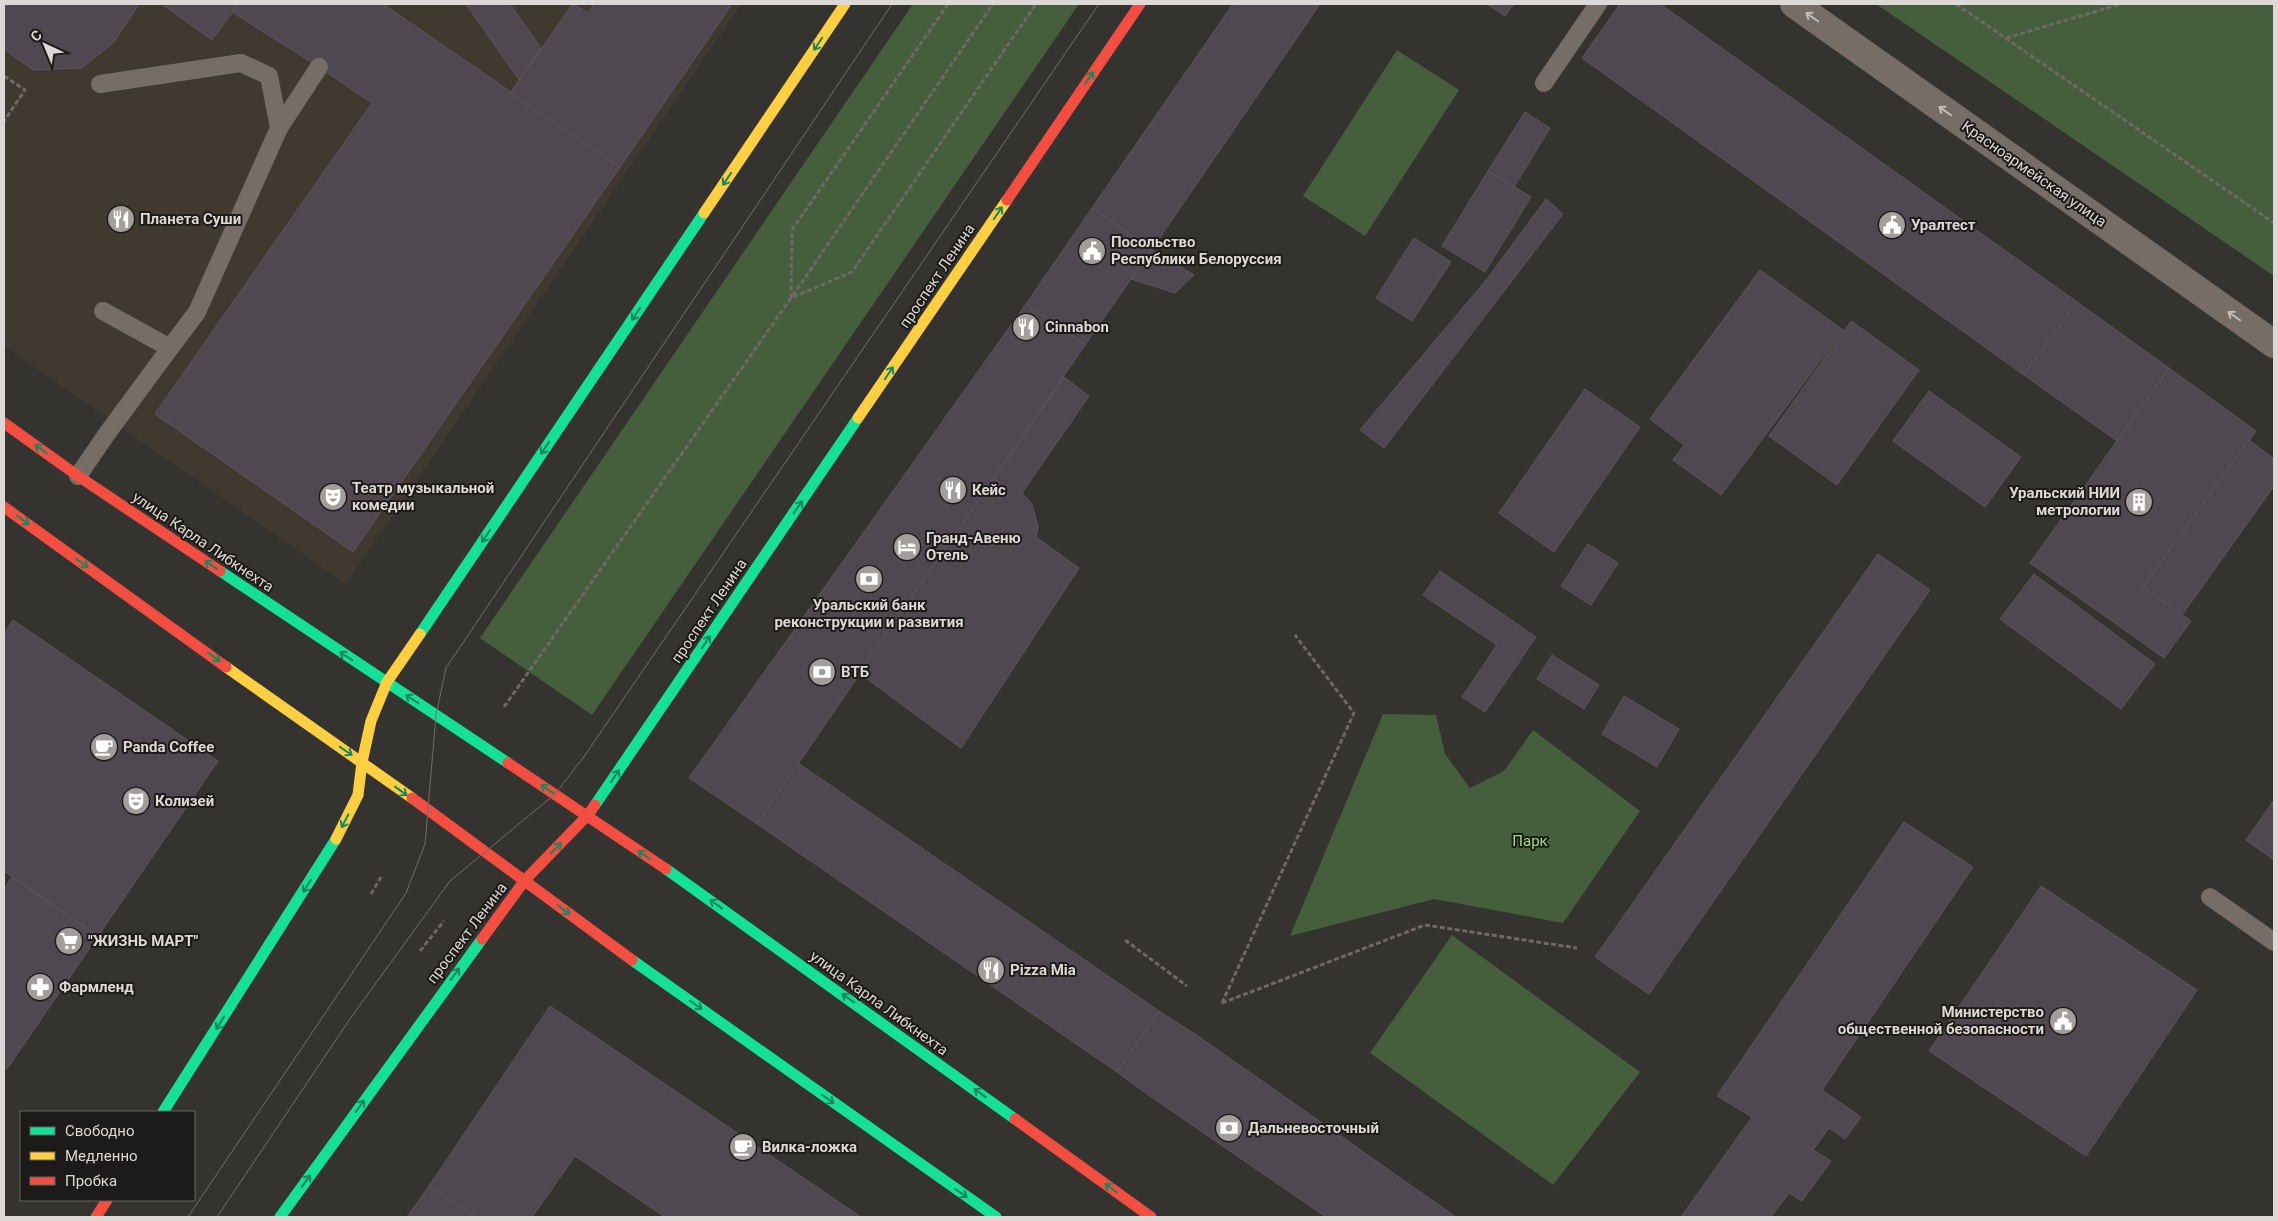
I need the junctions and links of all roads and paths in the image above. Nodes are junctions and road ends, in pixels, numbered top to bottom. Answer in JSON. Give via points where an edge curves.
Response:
{"nodes":[{"id":1,"x":845,"y":4,"type":"edge"},
{"id":2,"x":948,"y":4,"type":"edge"},
{"id":3,"x":993,"y":4,"type":"edge"},
{"id":4,"x":1036,"y":4,"type":"edge"},
{"id":5,"x":1140,"y":4,"type":"edge"},
{"id":6,"x":1598,"y":4,"type":"edge"},
{"id":7,"x":1794,"y":4,"type":"edge"},
{"id":8,"x":1956,"y":4,"type":"edge"},
{"id":9,"x":2121,"y":4,"type":"edge"},
{"id":10,"x":2005,"y":38,"type":"junction"},
{"id":11,"x":319,"y":67,"type":"dead end"},
{"id":12,"x":4,"y":76,"type":"edge"},
{"id":13,"x":1544,"y":83,"type":"dead end"},
{"id":14,"x":100,"y":84,"type":"dead end"},
{"id":15,"x":4,"y":121,"type":"edge"},
{"id":16,"x":279,"y":128,"type":"junction"},
{"id":17,"x":2274,"y":223,"type":"edge"},
{"id":18,"x":791,"y":298,"type":"junction"},
{"id":19,"x":103,"y":311,"type":"dead end"},
{"id":20,"x":2274,"y":344,"type":"edge"},
{"id":21,"x":170,"y":348,"type":"junction"},
{"id":22,"x":4,"y":423,"type":"edge"},
{"id":23,"x":78,"y":476,"type":"junction"},
{"id":24,"x":4,"y":506,"type":"edge"},
{"id":25,"x":1295,"y":636,"type":"dead end"},
{"id":26,"x":387,"y":682,"type":"junction"},
{"id":27,"x":504,"y":707,"type":"dead end"},
{"id":28,"x":362,"y":762,"type":"junction"},
{"id":29,"x":587,"y":816,"type":"junction"},
{"id":30,"x":381,"y":877,"type":"dead end"},
{"id":31,"x":525,"y":880,"type":"junction"},
{"id":32,"x":371,"y":894,"type":"dead end"},
{"id":33,"x":2210,"y":897,"type":"dead end"},
{"id":34,"x":444,"y":921,"type":"dead end"},
{"id":35,"x":1125,"y":940,"type":"dead end"},
{"id":36,"x":2274,"y":942,"type":"edge"},
{"id":37,"x":1577,"y":948,"type":"dead end"},
{"id":38,"x":420,"y":951,"type":"dead end"},
{"id":39,"x":1187,"y":986,"type":"dead end"},
{"id":40,"x":164,"y":1111,"type":"edge"},
{"id":41,"x":106,"y":1201,"type":"edge"},
{"id":42,"x":96,"y":1217,"type":"edge"},
{"id":43,"x":280,"y":1217,"type":"edge"},
{"id":44,"x":996,"y":1217,"type":"edge"},
{"id":45,"x":1151,"y":1217,"type":"edge"}],
"edges":[{"from":1,"to":26,"type":"main road","one_way":true},
{"from":2,"to":18,"type":"path","via":[[792,230]]},
{"from":3,"to":18,"type":"path"},
{"from":4,"to":18,"type":"path","via":[[852,272]]},
{"from":29,"to":5,"type":"main road","name":"проспект Ленина","one_way":true},
{"from":6,"to":13,"type":"lane"},
{"from":20,"to":7,"type":"street","name":"Красноармейская улица","one_way":true},
{"from":8,"to":10,"type":"path"},
{"from":9,"to":10,"type":"path"},
{"from":10,"to":17,"type":"path"},
{"from":11,"to":16,"type":"lane"},
{"from":12,"to":15,"type":"path","via":[[25,90]]},
{"from":14,"to":16,"type":"lane","via":[[241,62],[268,76]]},
{"from":16,"to":21,"type":"lane","via":[[197,312]]},
{"from":18,"to":27,"type":"path"},
{"from":19,"to":21,"type":"lane"},
{"from":21,"to":23,"type":"lane"},
{"from":23,"to":22,"type":"main road","name":"улица Карла Либкнехта","one_way":true},
{"from":26,"to":23,"type":"main road","name":"улица Карла Либкнехта","one_way":true},
{"from":24,"to":28,"type":"main road","one_way":true,"via":[[268,698]]},
{"from":25,"to":37,"type":"path","via":[[1354,714],[1222,1003],[1425,925]]},
{"from":26,"to":28,"type":"main road","via":[[371,721]]},
{"from":29,"to":26,"type":"main road","name":"улица Карла Либкнехта","one_way":true},
{"from":28,"to":31,"type":"main road","one_way":true},
{"from":28,"to":40,"type":"main road","one_way":true,"via":[[358,795],[333,845]]},
{"from":31,"to":29,"type":"main road","name":"проспект Ленина","one_way":true},
{"from":45,"to":29,"type":"main road","name":"улица Карла Либкнехта","one_way":true,"via":[[685,882]]},
{"from":30,"to":32,"type":"path"},
{"from":43,"to":31,"type":"main road","name":"проспект Ленина","one_way":true},
{"from":31,"to":44,"type":"main road","one_way":true,"via":[[582,925]]},
{"from":33,"to":36,"type":"lane"},
{"from":34,"to":38,"type":"path"},
{"from":35,"to":39,"type":"path"},
{"from":41,"to":42,"type":"main road"}]}
